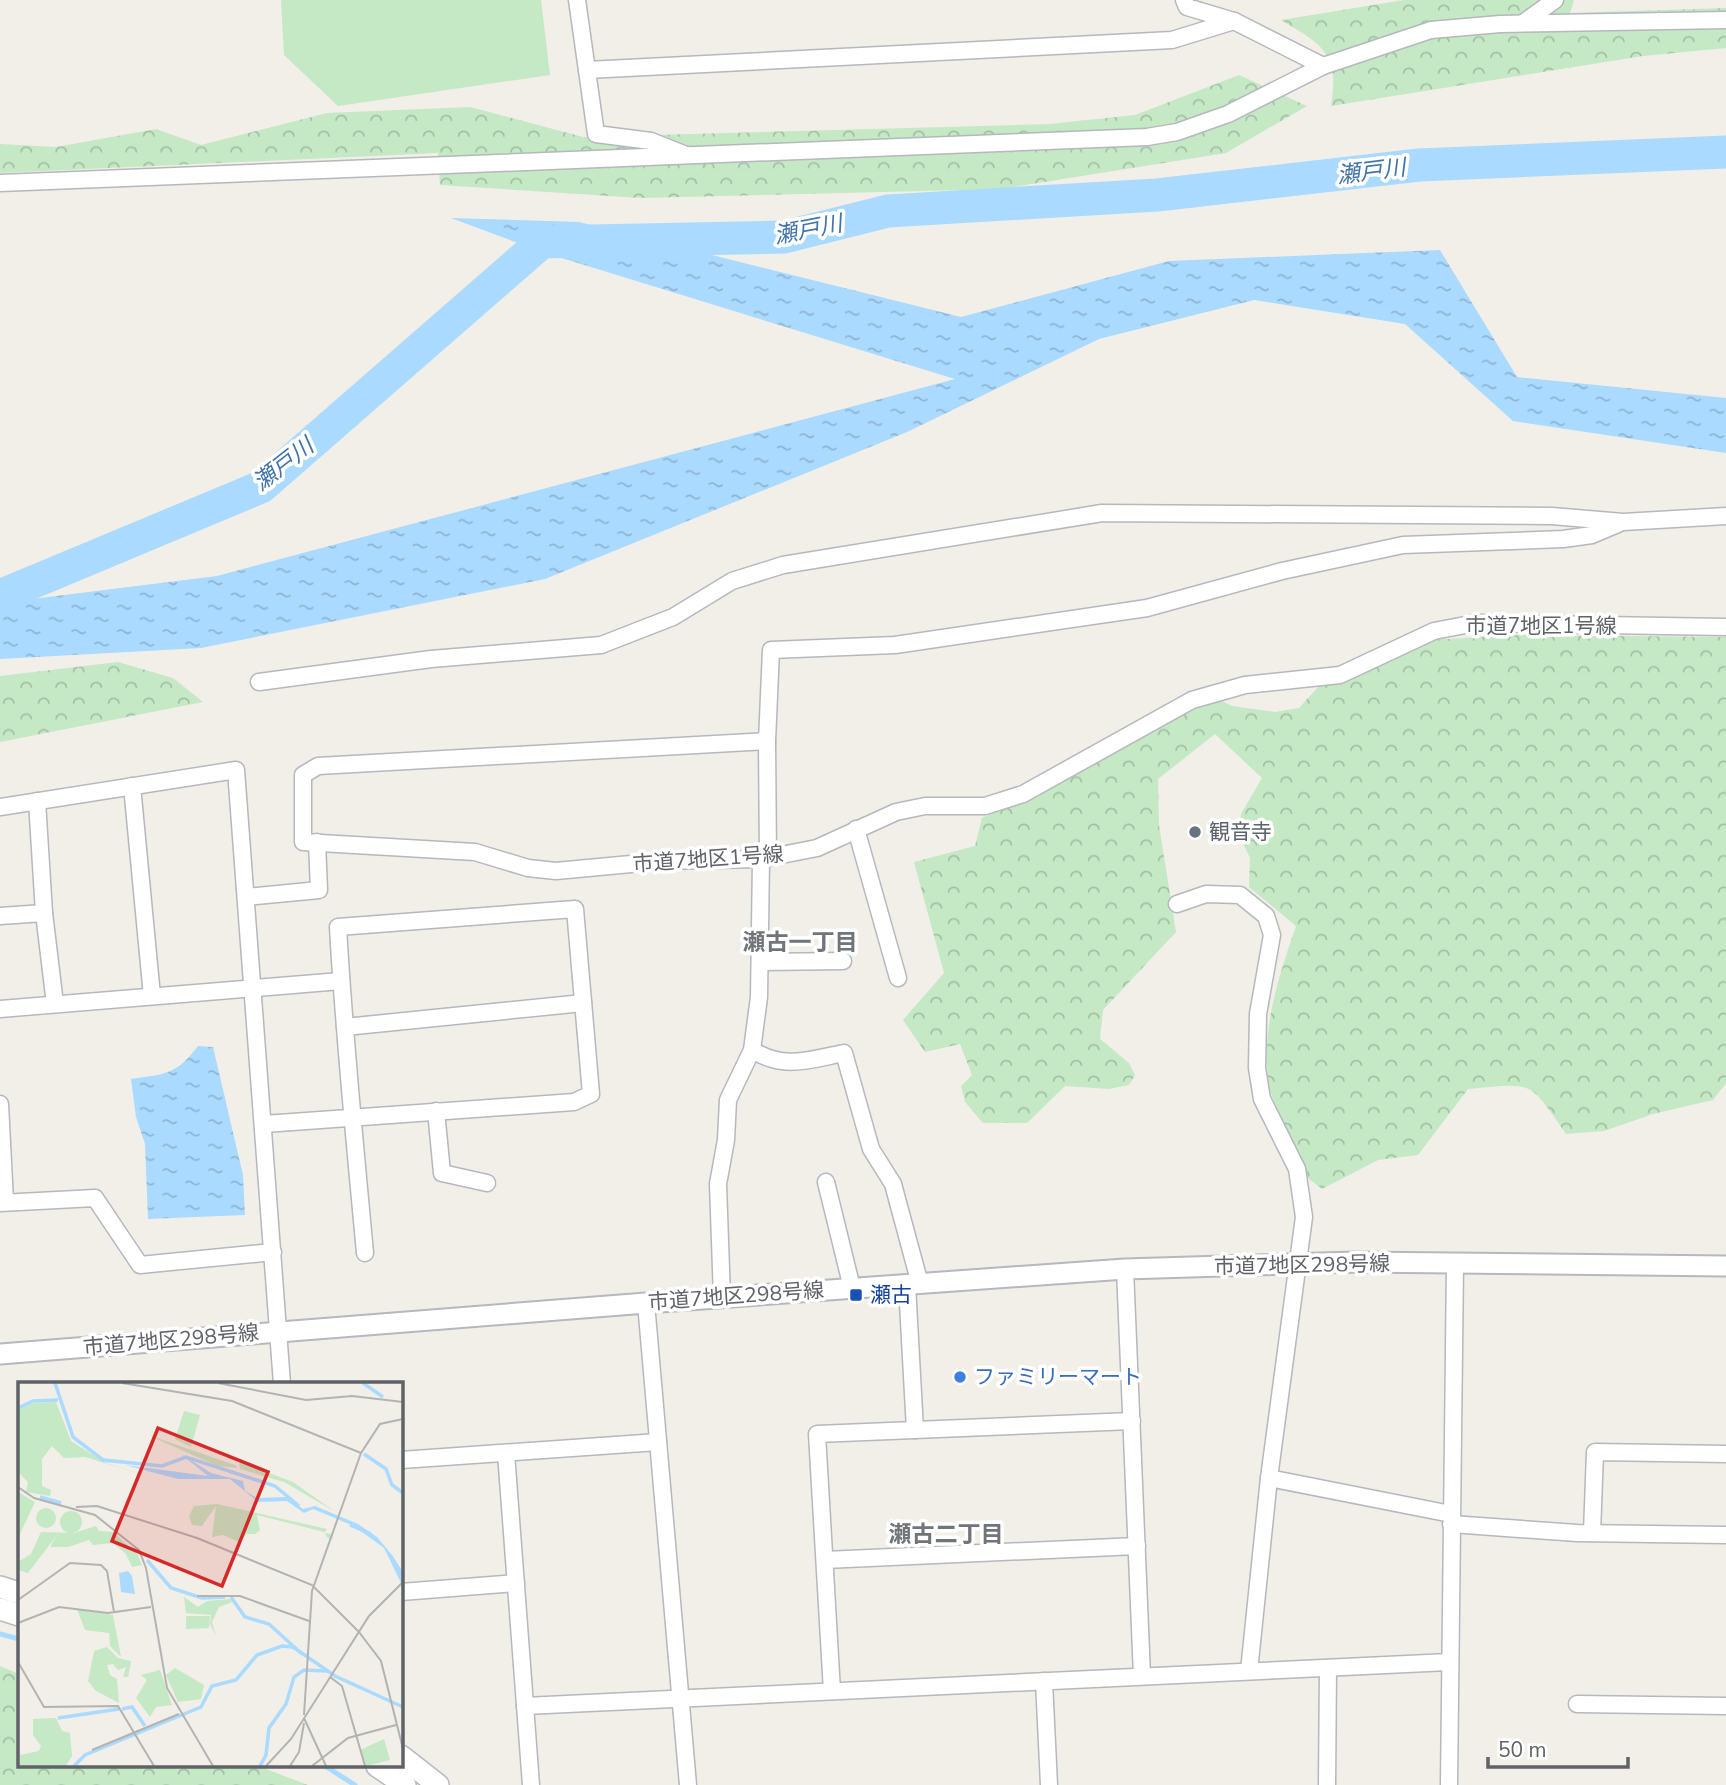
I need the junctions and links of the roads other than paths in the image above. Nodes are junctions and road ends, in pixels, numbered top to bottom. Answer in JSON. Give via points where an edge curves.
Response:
{"nodes":[{"id":1,"x":577,"y":0,"type":"edge"},
{"id":2,"x":1184,"y":0,"type":"edge"},
{"id":3,"x":1555,"y":0,"type":"edge"},
{"id":4,"x":1726,"y":20,"type":"edge"},
{"id":5,"x":1234,"y":21,"type":"junction"},
{"id":6,"x":1523,"y":23,"type":"junction"},
{"id":7,"x":1323,"y":66,"type":"junction"},
{"id":8,"x":587,"y":70,"type":"junction"},
{"id":9,"x":692,"y":157,"type":"junction"},
{"id":10,"x":0,"y":183,"type":"edge"},
{"id":11,"x":1726,"y":516,"type":"edge"},
{"id":12,"x":1623,"y":522,"type":"junction"},
{"id":13,"x":1726,"y":627,"type":"edge"},
{"id":14,"x":259,"y":682,"type":"dead end"},
{"id":15,"x":767,"y":741,"type":"junction"},
{"id":16,"x":132,"y":786,"type":"junction"},
{"id":17,"x":37,"y":801,"type":"junction"},
{"id":18,"x":0,"y":807,"type":"edge"},
{"id":19,"x":856,"y":829,"type":"junction"},
{"id":20,"x":317,"y":842,"type":"junction"},
{"id":21,"x":765,"y":859,"type":"junction"},
{"id":22,"x":246,"y":897,"type":"junction"},
{"id":23,"x":1177,"y":904,"type":"dead end"},
{"id":24,"x":44,"y":912,"type":"junction"},
{"id":25,"x":0,"y":916,"type":"edge"},
{"id":26,"x":760,"y":961,"type":"junction"},
{"id":27,"x":844,"y":961,"type":"dead end"},
{"id":28,"x":898,"y":978,"type":"dead end"},
{"id":29,"x":341,"y":981,"type":"junction"},
{"id":30,"x":254,"y":988,"type":"junction"},
{"id":31,"x":152,"y":996,"type":"junction"},
{"id":32,"x":583,"y":1003,"type":"junction"},
{"id":33,"x":55,"y":1004,"type":"junction"},
{"id":34,"x":0,"y":1009,"type":"edge"},
{"id":35,"x":345,"y":1027,"type":"junction"},
{"id":36,"x":752,"y":1050,"type":"junction"},
{"id":37,"x":0,"y":1104,"type":"edge"},
{"id":38,"x":436,"y":1111,"type":"junction"},
{"id":39,"x":353,"y":1117,"type":"junction"},
{"id":40,"x":264,"y":1124,"type":"junction"},
{"id":41,"x":826,"y":1182,"type":"dead end"},
{"id":42,"x":488,"y":1183,"type":"dead end"},
{"id":43,"x":3,"y":1203,"type":"edge"},
{"id":44,"x":273,"y":1252,"type":"junction"},
{"id":45,"x":365,"y":1253,"type":"dead end"},
{"id":46,"x":1455,"y":1263,"type":"junction"},
{"id":47,"x":1296,"y":1264,"type":"junction"},
{"id":48,"x":1726,"y":1266,"type":"edge"},
{"id":49,"x":1125,"y":1269,"type":"junction"},
{"id":50,"x":913,"y":1284,"type":"junction"},
{"id":51,"x":852,"y":1288,"type":"junction"},
{"id":52,"x":722,"y":1298,"type":"junction"},
{"id":53,"x":646,"y":1303,"type":"junction"},
{"id":54,"x":279,"y":1331,"type":"junction"},
{"id":55,"x":0,"y":1354,"type":"edge"},
{"id":56,"x":282,"y":1382,"type":"edge"},
{"id":57,"x":1132,"y":1421,"type":"junction"},
{"id":58,"x":915,"y":1430,"type":"junction"},
{"id":59,"x":658,"y":1442,"type":"junction"},
{"id":60,"x":506,"y":1453,"type":"junction"},
{"id":61,"x":1726,"y":1454,"type":"edge"},
{"id":62,"x":402,"y":1460,"type":"edge"},
{"id":63,"x":1269,"y":1478,"type":"junction"},
{"id":64,"x":1451,"y":1519,"type":"junction"},
{"id":65,"x":1592,"y":1533,"type":"junction"},
{"id":66,"x":1726,"y":1535,"type":"edge"},
{"id":67,"x":1137,"y":1546,"type":"junction"},
{"id":68,"x":825,"y":1560,"type":"junction"},
{"id":69,"x":516,"y":1583,"type":"junction"},
{"id":70,"x":0,"y":1587,"type":"edge"},
{"id":71,"x":402,"y":1592,"type":"edge"},
{"id":72,"x":18,"y":1593,"type":"edge"},
{"id":73,"x":0,"y":1609,"type":"edge"},
{"id":74,"x":18,"y":1615,"type":"edge"},
{"id":75,"x":1449,"y":1662,"type":"junction"},
{"id":76,"x":1328,"y":1668,"type":"junction"},
{"id":77,"x":1249,"y":1671,"type":"junction"},
{"id":78,"x":1142,"y":1676,"type":"junction"},
{"id":79,"x":1044,"y":1681,"type":"junction"},
{"id":80,"x":832,"y":1691,"type":"junction"},
{"id":81,"x":680,"y":1698,"type":"junction"},
{"id":82,"x":1577,"y":1704,"type":"dead end"},
{"id":83,"x":525,"y":1706,"type":"junction"},
{"id":84,"x":1726,"y":1706,"type":"edge"},
{"id":85,"x":402,"y":1757,"type":"edge"},
{"id":86,"x":380,"y":1768,"type":"edge"},
{"id":87,"x":405,"y":1785,"type":"edge"},
{"id":88,"x":438,"y":1785,"type":"edge"},
{"id":89,"x":531,"y":1785,"type":"edge"},
{"id":90,"x":688,"y":1785,"type":"edge"},
{"id":91,"x":1049,"y":1785,"type":"edge"},
{"id":92,"x":1326,"y":1785,"type":"edge"},
{"id":93,"x":1449,"y":1785,"type":"edge"}],
"edges":[{"from":1,"to":8,"type":"street"},
{"from":2,"to":5,"type":"street","via":[[1187,7]]},
{"from":3,"to":6,"type":"street"},
{"from":4,"to":6,"type":"street"},
{"from":5,"to":7,"type":"street"},
{"from":5,"to":8,"type":"street","via":[[1172,40]]},
{"from":6,"to":7,"type":"street","via":[[1431,30]]},
{"from":7,"to":9,"type":"street","via":[[1228,114],[1147,137]]},
{"from":8,"to":9,"type":"street","via":[[596,134],[651,141]]},
{"from":9,"to":10,"type":"street"},
{"from":11,"to":12,"type":"street"},
{"from":12,"to":14,"type":"street","via":[[1552,516],[1102,513],[783,565],[732,581],[673,617],[601,645],[431,659]]},
{"from":12,"to":15,"type":"street","via":[[1592,535],[1563,539],[1403,545],[1282,571],[1147,608],[895,645],[771,650]]},
{"from":13,"to":19,"type":"street","name":"市道7地区1号線","via":[[1476,623],[1434,631],[1340,675],[1245,685],[1192,701],[1023,794],[985,806],[925,806]]},
{"from":15,"to":20,"type":"street","via":[[318,766],[303,775],[303,842]]},
{"from":15,"to":21,"type":"street"},
{"from":16,"to":17,"type":"street"},
{"from":16,"to":22,"type":"street","via":[[236,770]]},
{"from":16,"to":31,"type":"street"},
{"from":17,"to":18,"type":"street"},
{"from":17,"to":24,"type":"street"},
{"from":19,"to":21,"type":"street","name":"市道7地区1号線","via":[[817,848]]},
{"from":19,"to":28,"type":"street"},
{"from":20,"to":21,"type":"street","name":"市道7地区1号線","via":[[475,852],[556,872],[663,861]]},
{"from":20,"to":22,"type":"street","via":[[319,890]]},
{"from":21,"to":26,"type":"street"},
{"from":22,"to":30,"type":"street"},
{"from":23,"to":47,"type":"street","via":[[1206,894],[1240,895],[1266,916],[1272,935],[1258,1014],[1257,1068],[1262,1099],[1297,1169],[1304,1217]]},
{"from":24,"to":25,"type":"street"},
{"from":24,"to":33,"type":"street"},
{"from":26,"to":27,"type":"street"},
{"from":26,"to":36,"type":"street"},
{"from":29,"to":30,"type":"street"},
{"from":29,"to":32,"type":"street","via":[[338,927],[575,909]]},
{"from":29,"to":35,"type":"street"},
{"from":30,"to":31,"type":"street"},
{"from":30,"to":40,"type":"street"},
{"from":31,"to":33,"type":"street"},
{"from":32,"to":35,"type":"street"},
{"from":32,"to":38,"type":"street","via":[[591,1094],[574,1102]]},
{"from":33,"to":34,"type":"street"},
{"from":35,"to":39,"type":"street"},
{"from":36,"to":50,"type":"street","via":[[771,1061],[799,1062],[844,1053],[871,1149],[893,1184]]},
{"from":36,"to":52,"type":"street","via":[[728,1100],[718,1184]]},
{"from":37,"to":43,"type":"street"},
{"from":38,"to":39,"type":"street"},
{"from":38,"to":42,"type":"street","via":[[442,1173]]},
{"from":39,"to":40,"type":"street"},
{"from":39,"to":45,"type":"street"},
{"from":40,"to":44,"type":"street"},
{"from":41,"to":51,"type":"street"},
{"from":43,"to":44,"type":"street","via":[[94,1198],[140,1265]]},
{"from":44,"to":54,"type":"street"},
{"from":46,"to":47,"type":"street","name":"市道7地区298号線"},
{"from":46,"to":48,"type":"street","name":"市道7地区298号線"},
{"from":46,"to":64,"type":"street"},
{"from":47,"to":49,"type":"street","name":"市道7地区298号線"},
{"from":47,"to":63,"type":"street"},
{"from":49,"to":50,"type":"street","name":"市道7地区298号線"},
{"from":49,"to":57,"type":"street"},
{"from":50,"to":51,"type":"street","name":"市道7地区298号線"},
{"from":50,"to":58,"type":"street"},
{"from":51,"to":52,"type":"street","name":"市道7地区298号線"},
{"from":52,"to":53,"type":"street","name":"市道7地区298号線"},
{"from":53,"to":54,"type":"street","name":"市道7地区298号線"},
{"from":53,"to":59,"type":"street"},
{"from":54,"to":55,"type":"street","name":"市道7地区298号線"},
{"from":54,"to":56,"type":"street"},
{"from":57,"to":58,"type":"street"},
{"from":57,"to":67,"type":"street"},
{"from":58,"to":68,"type":"street","via":[[817,1434]]},
{"from":59,"to":60,"type":"street"},
{"from":59,"to":81,"type":"street"},
{"from":60,"to":62,"type":"street"},
{"from":60,"to":69,"type":"street"},
{"from":61,"to":65,"type":"street","via":[[1595,1451]]},
{"from":63,"to":64,"type":"street"},
{"from":63,"to":77,"type":"street"},
{"from":64,"to":65,"type":"street"},
{"from":64,"to":75,"type":"street"},
{"from":65,"to":66,"type":"street"},
{"from":67,"to":68,"type":"street"},
{"from":67,"to":78,"type":"street"},
{"from":68,"to":80,"type":"street"},
{"from":69,"to":71,"type":"street"},
{"from":69,"to":83,"type":"street"},
{"from":70,"to":72,"type":"main road"},
{"from":73,"to":74,"type":"main road"},
{"from":75,"to":76,"type":"street"},
{"from":75,"to":93,"type":"street"},
{"from":76,"to":77,"type":"street"},
{"from":76,"to":92,"type":"street"},
{"from":77,"to":78,"type":"street"},
{"from":78,"to":79,"type":"street"},
{"from":79,"to":80,"type":"street"},
{"from":79,"to":91,"type":"street"},
{"from":80,"to":81,"type":"street"},
{"from":81,"to":83,"type":"street"},
{"from":81,"to":90,"type":"street"},
{"from":82,"to":84,"type":"street"},
{"from":83,"to":89,"type":"street"},
{"from":85,"to":88,"type":"main road"},
{"from":86,"to":87,"type":"main road"}]}
